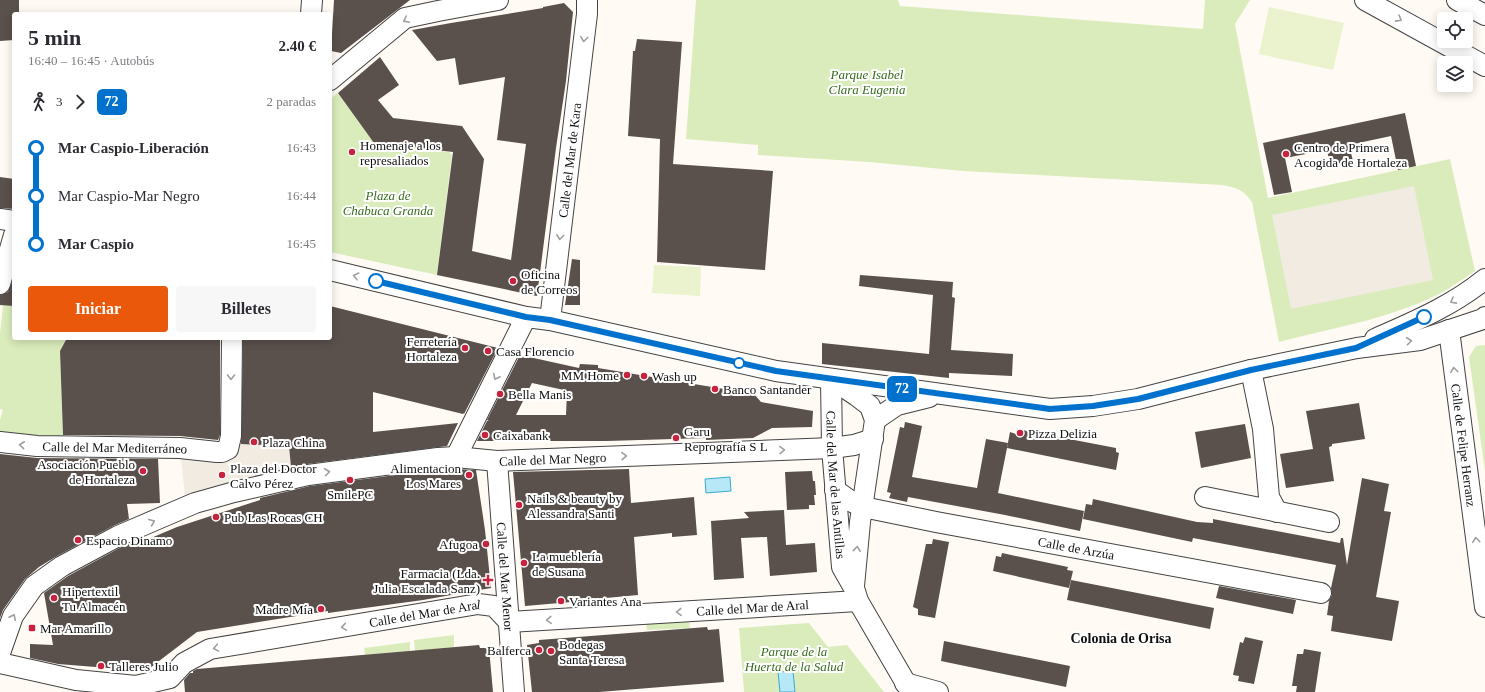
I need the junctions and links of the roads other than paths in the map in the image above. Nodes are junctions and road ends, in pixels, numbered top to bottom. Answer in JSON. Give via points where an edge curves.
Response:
{"nodes":[{"id":1,"x":312,"y":0,"type":"edge"},
{"id":2,"x":498,"y":0,"type":"edge"},
{"id":3,"x":587,"y":0,"type":"edge"},
{"id":4,"x":1365,"y":0,"type":"edge"},
{"id":5,"x":1457,"y":0,"type":"edge"},
{"id":6,"x":438,"y":5,"type":"edge"},
{"id":7,"x":311,"y":12,"type":"edge"},
{"id":8,"x":1485,"y":15,"type":"edge"},
{"id":9,"x":1485,"y":66,"type":"edge"},
{"id":10,"x":334,"y":73,"type":"edge"},
{"id":11,"x":0,"y":218,"type":"edge"},
{"id":12,"x":12,"y":221,"type":"edge"},
{"id":13,"x":12,"y":242,"type":"edge"},
{"id":14,"x":332,"y":270,"type":"edge"},
{"id":15,"x":1485,"y":279,"type":"edge"},
{"id":16,"x":0,"y":284,"type":"edge"},
{"id":17,"x":526,"y":317,"type":"junction"},
{"id":18,"x":1484,"y":318,"type":"edge"},
{"id":19,"x":550,"y":320,"type":"junction"},
{"id":20,"x":1448,"y":330,"type":"junction"},
{"id":21,"x":232,"y":340,"type":"edge"},
{"id":22,"x":1356,"y":348,"type":"junction"},
{"id":23,"x":1251,"y":370,"type":"junction"},
{"id":24,"x":832,"y":379,"type":"junction"},
{"id":25,"x":940,"y":394,"type":"junction"},
{"id":26,"x":875,"y":420,"type":"junction"},
{"id":27,"x":873,"y":439,"type":"junction"},
{"id":28,"x":0,"y":442,"type":"edge"},
{"id":29,"x":832,"y":448,"type":"junction"},
{"id":30,"x":456,"y":457,"type":"junction"},
{"id":31,"x":497,"y":461,"type":"junction"},
{"id":32,"x":835,"y":490,"type":"junction"},
{"id":33,"x":1205,"y":498,"type":"dead end"},
{"id":34,"x":863,"y":507,"type":"junction"},
{"id":35,"x":1479,"y":507,"type":"edge"},
{"id":36,"x":1278,"y":512,"type":"junction"},
{"id":37,"x":1329,"y":522,"type":"dead end"},
{"id":38,"x":1322,"y":593,"type":"dead end"},
{"id":39,"x":856,"y":595,"type":"junction"},
{"id":40,"x":1485,"y":603,"type":"edge"},
{"id":41,"x":1485,"y":607,"type":"edge"},
{"id":42,"x":509,"y":622,"type":"junction"},
{"id":43,"x":0,"y":653,"type":"edge"},
{"id":44,"x":0,"y":663,"type":"edge"},
{"id":45,"x":172,"y":685,"type":"edge"},
{"id":46,"x":908,"y":688,"type":"edge"},
{"id":47,"x":514,"y":692,"type":"edge"},
{"id":48,"x":938,"y":692,"type":"edge"}],
"edges":[{"from":1,"to":7,"type":"street"},
{"from":2,"to":6,"type":"street"},
{"from":3,"to":19,"type":"street","name":"Calle del Mar de Kara","one_way":true},
{"from":4,"to":9,"type":"street","one_way":true},
{"from":5,"to":8,"type":"street"},
{"from":6,"to":10,"type":"street","one_way":true,"via":[[405,18]]},
{"from":11,"to":12,"type":"street"},
{"from":13,"to":16,"type":"street"},
{"from":17,"to":14,"type":"street","one_way":true},
{"from":15,"to":22,"type":"street","one_way":true,"via":[[1424,317]]},
{"from":17,"to":19,"type":"street"},
{"from":17,"to":30,"type":"street","one_way":true},
{"from":18,"to":20,"type":"street"},
{"from":19,"to":24,"type":"street","via":[[776,371]]},
{"from":22,"to":20,"type":"street","one_way":true,"via":[[1420,340]]},
{"from":35,"to":20,"type":"street","name":"Calle de Felipe Herranz","one_way":true},
{"from":21,"to":28,"type":"street","name":"Calle del Mar Mediterráneo","one_way":true,"via":[[230,436],[228,449],[222,452],[180,448],[37,446]]},
{"from":22,"to":23,"type":"street"},
{"from":23,"to":25,"type":"street","via":[[1138,399],[1093,406],[1050,409]]},
{"from":23,"to":36,"type":"street","via":[[1263,429],[1269,498]]},
{"from":24,"to":25,"type":"street"},
{"from":24,"to":26,"type":"street","via":[[870,406]]},
{"from":24,"to":29,"type":"street","name":"Calle del Mar de las Antillas"},
{"from":25,"to":26,"type":"street","via":[[897,405]]},
{"from":26,"to":27,"type":"street","name":"Calle del Mar de las Antillas"},
{"from":27,"to":29,"type":"street","name":"Calle del Mar Negro"},
{"from":27,"to":34,"type":"street","name":"Calle del Mar de las Antillas"},
{"from":31,"to":29,"type":"street","name":"Calle del Mar Negro","one_way":true},
{"from":29,"to":32,"type":"street","name":"Calle del Mar de las Antillas"},
{"from":30,"to":31,"type":"street","name":"Calle del Mar Negro"},
{"from":43,"to":30,"type":"street","name":"Calle del Mar Negro","one_way":true,"via":[[13,616],[34,586],[62,566],[131,531],[195,504],[308,475]]},
{"from":31,"to":42,"type":"street","name":"Calle del Mar Menor"},
{"from":32,"to":34,"type":"street","name":"Calle de Arzúa"},
{"from":32,"to":39,"type":"street","name":"Calle del Mar de las Antillas","via":[[842,567]]},
{"from":33,"to":36,"type":"street"},
{"from":34,"to":38,"type":"street","name":"Calle de Arzúa"},
{"from":39,"to":34,"type":"street","name":"Calle del Mar de las Antillas","one_way":true,"via":[[859,529]]},
{"from":40,"to":35,"type":"street","name":"Calle de Felipe Herranz","one_way":true},
{"from":36,"to":37,"type":"street"},
{"from":39,"to":42,"type":"street","name":"Calle del Mar de Aral","one_way":true},
{"from":39,"to":46,"type":"street","name":"Calle del Mar de las Antillas"},
{"from":40,"to":41,"type":"street","name":"Calle de Felipe Herranz"},
{"from":42,"to":45,"type":"street","name":"Calle del Mar de Aral","one_way":true,"via":[[494,606],[478,604],[210,649],[184,663]]},
{"from":42,"to":47,"type":"street","name":"Calle del Mar Menor"},
{"from":44,"to":45,"type":"street","name":"Calle del Mar de Aral","via":[[76,680],[136,686]]},
{"from":46,"to":48,"type":"street"}]}
